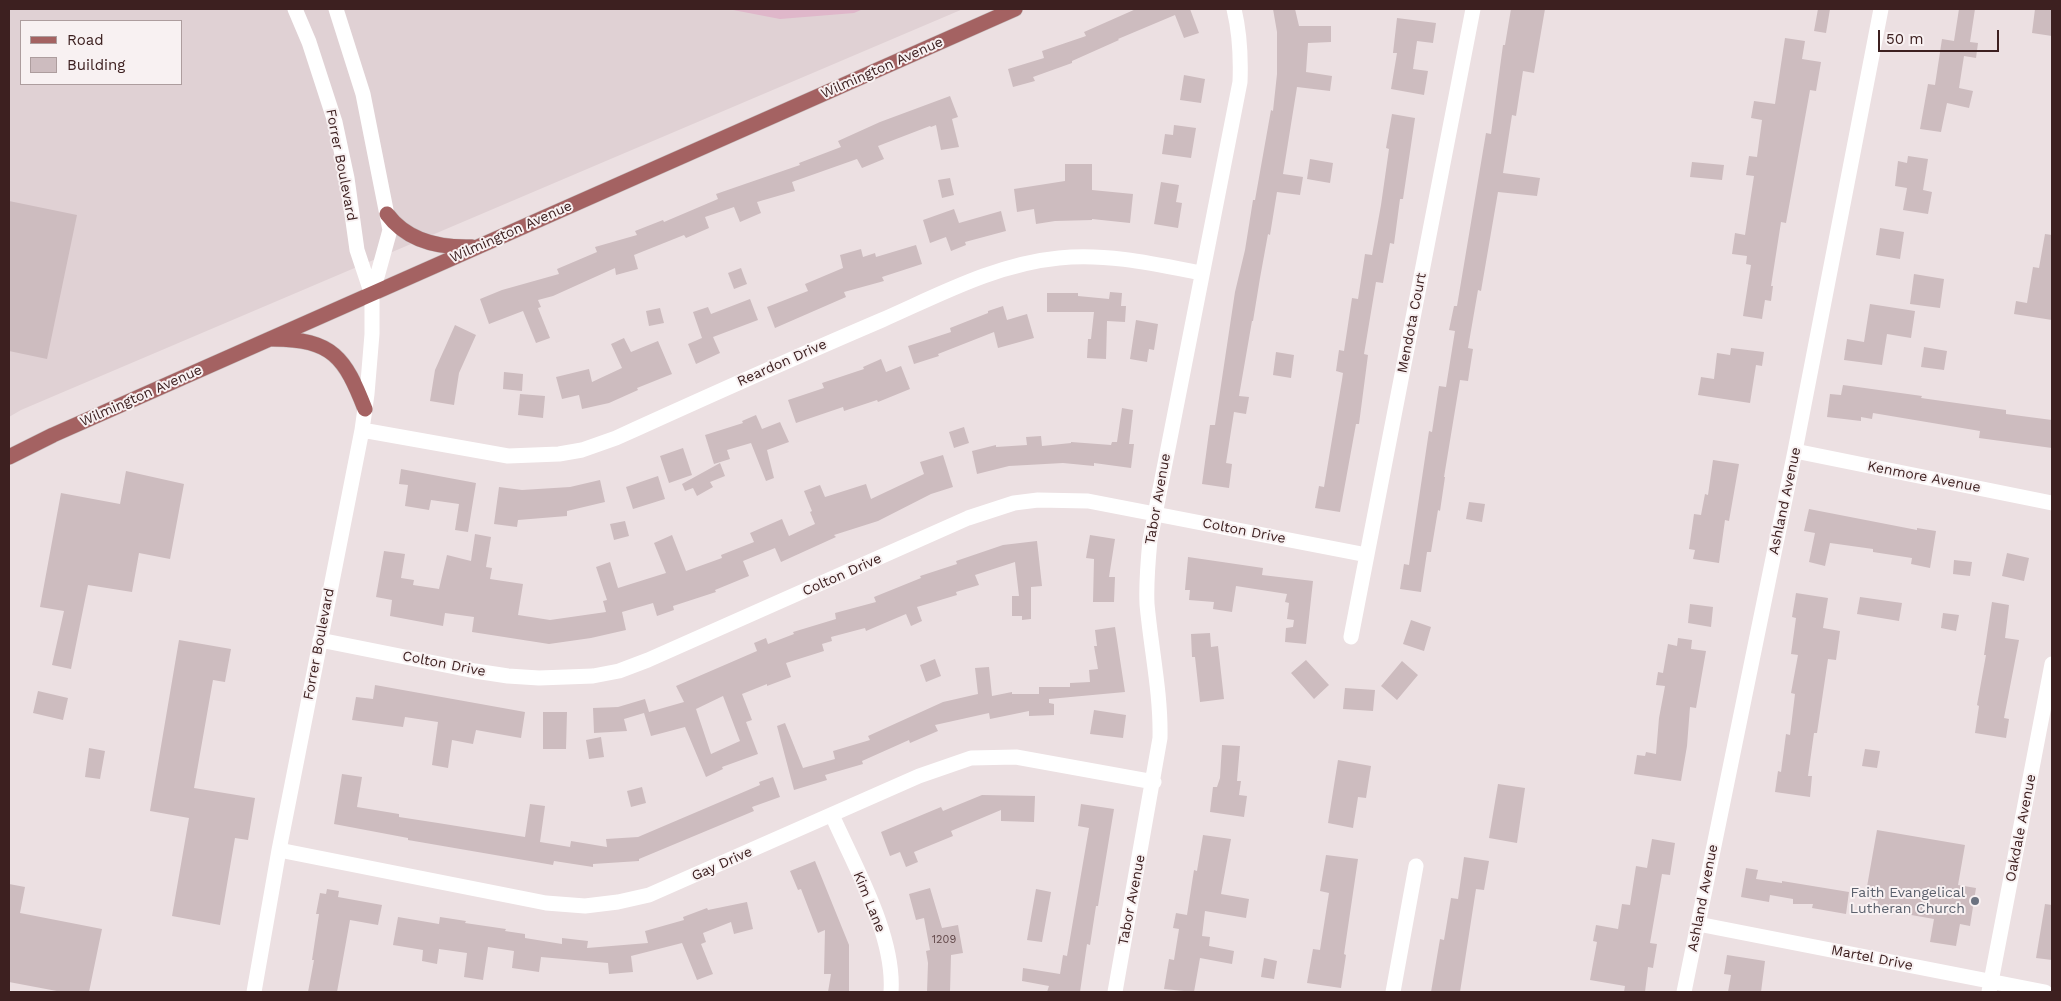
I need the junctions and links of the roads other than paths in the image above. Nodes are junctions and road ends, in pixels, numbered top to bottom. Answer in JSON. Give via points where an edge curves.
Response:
{"nodes":[{"id":1,"x":295,"y":9,"type":"edge"},
{"id":2,"x":336,"y":9,"type":"edge"},
{"id":3,"x":1015,"y":9,"type":"edge"},
{"id":4,"x":1234,"y":9,"type":"edge"},
{"id":5,"x":1473,"y":9,"type":"edge"},
{"id":6,"x":1881,"y":9,"type":"edge"},
{"id":7,"x":387,"y":214,"type":"junction"},
{"id":8,"x":476,"y":247,"type":"junction"},
{"id":9,"x":1202,"y":273,"type":"junction"},
{"id":10,"x":372,"y":295,"type":"junction"},
{"id":11,"x":272,"y":339,"type":"junction"},
{"id":12,"x":365,"y":409,"type":"junction"},
{"id":13,"x":362,"y":430,"type":"junction"},
{"id":14,"x":1795,"y":451,"type":"junction"},
{"id":15,"x":9,"y":457,"type":"edge"},
{"id":16,"x":2052,"y":503,"type":"edge"},
{"id":17,"x":1155,"y":513,"type":"junction"},
{"id":18,"x":1368,"y":555,"type":"junction"},
{"id":19,"x":1351,"y":637,"type":"dead end"},
{"id":20,"x":320,"y":640,"type":"junction"},
{"id":21,"x":2052,"y":664,"type":"edge"},
{"id":22,"x":1154,"y":782,"type":"junction"},
{"id":23,"x":832,"y":815,"type":"junction"},
{"id":24,"x":279,"y":850,"type":"junction"},
{"id":25,"x":1416,"y":866,"type":"dead end"},
{"id":26,"x":1698,"y":924,"type":"junction"},
{"id":27,"x":1990,"y":987,"type":"edge"},
{"id":28,"x":254,"y":992,"type":"edge"},
{"id":29,"x":891,"y":992,"type":"edge"},
{"id":30,"x":1115,"y":992,"type":"edge"},
{"id":31,"x":1393,"y":992,"type":"edge"},
{"id":32,"x":1684,"y":992,"type":"edge"},
{"id":33,"x":2045,"y":992,"type":"edge"}],
"edges":[{"from":1,"to":10,"type":"street","name":"Forrer Boulevard","via":[[335,122],[357,250]]},
{"from":2,"to":7,"type":"street","name":"Forrer Boulevard","via":[[363,94]]},
{"from":3,"to":8,"type":"main road","name":"Wilmington Avenue"},
{"from":4,"to":9,"type":"street","name":"Tabor Avenue","via":[[1240,33],[1240,82]]},
{"from":5,"to":18,"type":"street","name":"Mendota Court"},
{"from":6,"to":14,"type":"street","name":"Ashland Avenue"},
{"from":7,"to":8,"type":"main road","via":[[402,231],[421,239],[443,246]]},
{"from":7,"to":10,"type":"street","name":"Forrer Boulevard","via":[[390,230]]},
{"from":8,"to":10,"type":"main road","name":"Wilmington Avenue"},
{"from":9,"to":13,"type":"street","name":"Reardon Drive","via":[[1089,256],[1012,266],[949,289],[616,438],[582,450],[508,456]]},
{"from":9,"to":17,"type":"street","name":"Tabor Avenue"},
{"from":10,"to":11,"type":"main road","name":"Wilmington Avenue"},
{"from":10,"to":12,"type":"street","name":"Forrer Boulevard"},
{"from":11,"to":12,"type":"main road","via":[[316,345],[336,356],[350,374]]},
{"from":11,"to":15,"type":"main road","name":"Wilmington Avenue"},
{"from":12,"to":13,"type":"street","name":"Forrer Boulevard"},
{"from":13,"to":20,"type":"street","name":"Forrer Boulevard"},
{"from":14,"to":16,"type":"street","name":"Kenmore Avenue"},
{"from":14,"to":26,"type":"street","name":"Ashland Avenue"},
{"from":17,"to":18,"type":"street","name":"Colton Drive"},
{"from":17,"to":20,"type":"street","name":"Colton Drive","via":[[1061,499],[1014,503],[988,511],[648,660],[593,676],[565,679],[508,676]]},
{"from":17,"to":22,"type":"street","name":"Tabor Avenue","via":[[1147,570],[1147,604],[1161,717]]},
{"from":18,"to":19,"type":"street","name":"Mendota Court"},
{"from":20,"to":24,"type":"street","name":"Forrer Boulevard"},
{"from":21,"to":27,"type":"street","name":"Oakdale Avenue"},
{"from":22,"to":23,"type":"street","name":"Gay Drive","via":[[1016,756],[971,758],[919,776]]},
{"from":22,"to":30,"type":"street","name":"Tabor Avenue"},
{"from":23,"to":24,"type":"street","name":"Gay Drive","via":[[649,895],[586,906],[546,903]]},
{"from":23,"to":29,"type":"street","name":"Kim Lane","via":[[882,931],[889,954]]},
{"from":24,"to":28,"type":"street","name":"Forrer Boulevard"},
{"from":25,"to":31,"type":"street"},
{"from":26,"to":27,"type":"street","name":"Martel Drive"},
{"from":26,"to":32,"type":"street","name":"Ashland Avenue"},
{"from":27,"to":33,"type":"street","name":"Martel Drive"}]}
